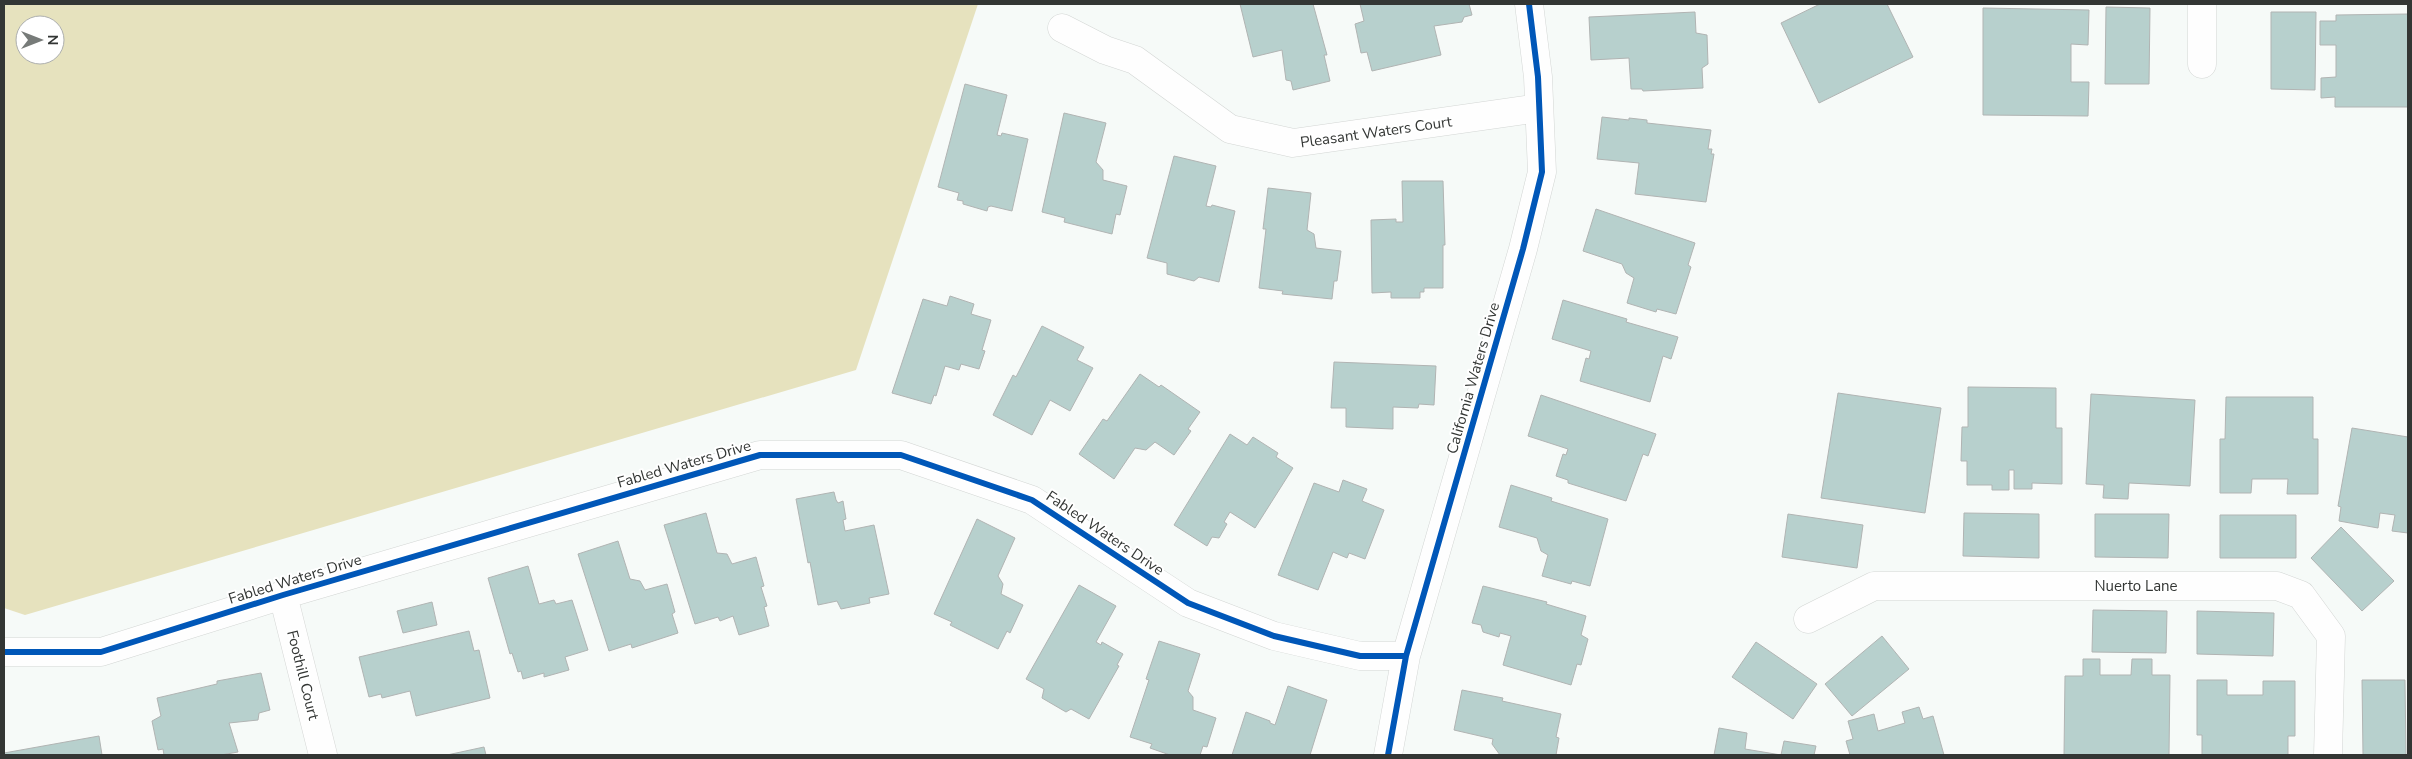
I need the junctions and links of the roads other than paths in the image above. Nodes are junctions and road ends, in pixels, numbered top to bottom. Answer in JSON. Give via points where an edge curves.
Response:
{"nodes":[{"id":1,"x":1529,"y":4,"type":"edge"},
{"id":2,"x":2202,"y":4,"type":"edge"},
{"id":3,"x":1062,"y":28,"type":"dead end"},
{"id":4,"x":2202,"y":64,"type":"dead end"},
{"id":5,"x":1540,"y":108,"type":"junction"},
{"id":6,"x":283,"y":595,"type":"junction"},
{"id":7,"x":1808,"y":619,"type":"dead end"},
{"id":8,"x":4,"y":652,"type":"edge"},
{"id":9,"x":1406,"y":656,"type":"junction"},
{"id":10,"x":323,"y":755,"type":"edge"},
{"id":11,"x":1388,"y":755,"type":"edge"},
{"id":12,"x":2328,"y":755,"type":"edge"}],
"edges":[{"from":1,"to":5,"type":"street","name":"California Waters Drive"},
{"from":2,"to":4,"type":"street"},
{"from":3,"to":5,"type":"street","name":"Pleasant Waters Court","via":[[1105,50],[1135,60],[1230,129],[1293,143]]},
{"from":5,"to":9,"type":"street","name":"California Waters Drive","via":[[1542,172]]},
{"from":6,"to":8,"type":"street","name":"Fabled Waters Drive","via":[[101,652]]},
{"from":6,"to":9,"type":"street","name":"Fabled Waters Drive","via":[[760,455],[901,455],[1032,500],[1188,603],[1274,636],[1360,656]]},
{"from":6,"to":10,"type":"street","name":"Foothill Court"},
{"from":7,"to":12,"type":"street","name":"Nuerto Lane","via":[[1874,586],[2277,586],[2301,595],[2331,636]]},
{"from":9,"to":11,"type":"street","name":"California Waters Drive"}]}
